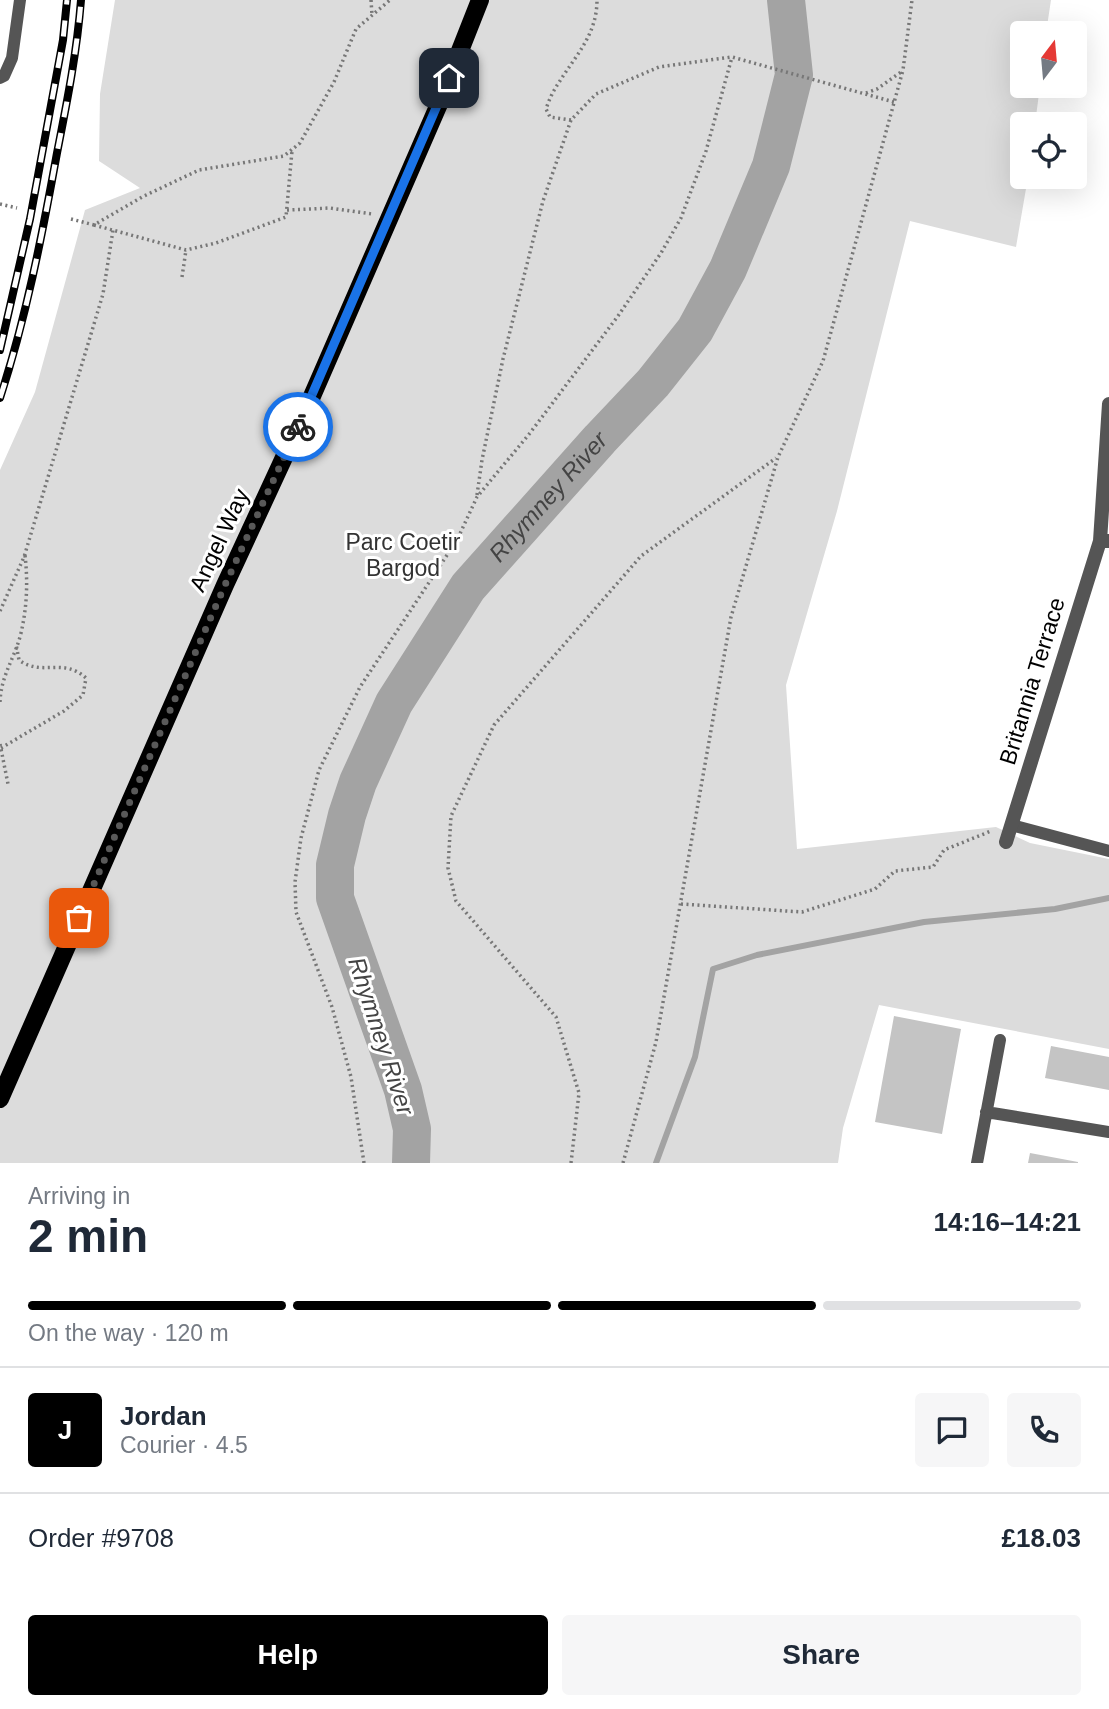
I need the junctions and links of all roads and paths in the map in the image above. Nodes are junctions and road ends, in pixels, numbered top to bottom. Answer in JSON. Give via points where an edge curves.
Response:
{"nodes":[{"id":1,"x":20,"y":0,"type":"edge"},
{"id":2,"x":371,"y":0,"type":"edge"},
{"id":3,"x":390,"y":0,"type":"edge"},
{"id":4,"x":480,"y":0,"type":"edge"},
{"id":5,"x":597,"y":0,"type":"edge"},
{"id":6,"x":912,"y":0,"type":"edge"},
{"id":7,"x":372,"y":15,"type":"junction"},
{"id":8,"x":732,"y":57,"type":"junction"},
{"id":9,"x":903,"y":70,"type":"junction"},
{"id":10,"x":0,"y":78,"type":"edge"},
{"id":11,"x":864,"y":94,"type":"junction"},
{"id":12,"x":894,"y":102,"type":"junction"},
{"id":13,"x":571,"y":120,"type":"junction"},
{"id":14,"x":292,"y":149,"type":"junction"},
{"id":15,"x":0,"y":204,"type":"edge"},
{"id":16,"x":17,"y":208,"type":"dead end"},
{"id":17,"x":287,"y":210,"type":"junction"},
{"id":18,"x":71,"y":219,"type":"dead end"},
{"id":19,"x":389,"y":219,"type":"junction"},
{"id":20,"x":94,"y":225,"type":"junction"},
{"id":21,"x":113,"y":230,"type":"junction"},
{"id":22,"x":186,"y":250,"type":"junction"},
{"id":23,"x":182,"y":277,"type":"dead end"},
{"id":24,"x":1108,"y":412,"type":"edge"},
{"id":25,"x":778,"y":457,"type":"junction"},
{"id":26,"x":477,"y":497,"type":"junction"},
{"id":27,"x":1104,"y":541,"type":"edge"},
{"id":28,"x":25,"y":553,"type":"junction"},
{"id":29,"x":0,"y":611,"type":"edge"},
{"id":30,"x":16,"y":644,"type":"junction"},
{"id":31,"x":0,"y":702,"type":"edge"},
{"id":32,"x":0,"y":746,"type":"edge"},
{"id":33,"x":8,"y":784,"type":"dead end"},
{"id":34,"x":1011,"y":825,"type":"junction"},
{"id":35,"x":991,"y":831,"type":"dead end"},
{"id":36,"x":1006,"y":842,"type":"dead end"},
{"id":37,"x":1109,"y":851,"type":"edge"},
{"id":38,"x":681,"y":904,"type":"junction"},
{"id":39,"x":1000,"y":1040,"type":"dead end"},
{"id":40,"x":0,"y":1098,"type":"edge"},
{"id":41,"x":986,"y":1112,"type":"junction"},
{"id":42,"x":1109,"y":1132,"type":"edge"},
{"id":43,"x":364,"y":1163,"type":"edge"},
{"id":44,"x":571,"y":1163,"type":"edge"},
{"id":45,"x":623,"y":1163,"type":"edge"},
{"id":46,"x":977,"y":1163,"type":"edge"}],
"edges":[{"from":1,"to":10,"type":"lane","via":[[12,58]]},
{"from":2,"to":7,"type":"path"},
{"from":3,"to":7,"type":"path"},
{"from":4,"to":19,"type":"main road","name":"Angel Way"},
{"from":5,"to":13,"type":"path","via":[[587,43],[545,109],[550,117]]},
{"from":6,"to":9,"type":"path"},
{"from":7,"to":14,"type":"path","via":[[356,29],[334,82],[300,143]]},
{"from":8,"to":11,"type":"path"},
{"from":8,"to":13,"type":"path","via":[[659,67],[596,94]]},
{"from":8,"to":26,"type":"path","via":[[706,151],[681,218],[661,253],[530,433]]},
{"from":9,"to":11,"type":"path"},
{"from":9,"to":12,"type":"path"},
{"from":11,"to":12,"type":"path"},
{"from":12,"to":25,"type":"path","via":[[823,361]]},
{"from":13,"to":26,"type":"path","via":[[543,201],[503,359]]},
{"from":14,"to":17,"type":"path"},
{"from":14,"to":20,"type":"path","via":[[285,156],[199,170]]},
{"from":15,"to":16,"type":"path"},
{"from":17,"to":19,"type":"path","via":[[330,208]]},
{"from":17,"to":22,"type":"path","via":[[286,217]]},
{"from":18,"to":20,"type":"path"},
{"from":19,"to":40,"type":"main road","name":"Angel Way"},
{"from":20,"to":21,"type":"path"},
{"from":21,"to":22,"type":"path"},
{"from":21,"to":28,"type":"path","via":[[103,294]]},
{"from":22,"to":23,"type":"path"},
{"from":24,"to":27,"type":"street","name":"Britannia Terrace"},
{"from":25,"to":38,"type":"path","via":[[731,617]]},
{"from":25,"to":44,"type":"path","via":[[641,556],[494,725],[451,817],[448,868],[456,901],[556,1017],[579,1093]]},
{"from":26,"to":43,"type":"path","via":[[457,540],[360,687],[319,770],[301,838],[296,912],[332,1007],[351,1077]]},
{"from":27,"to":34,"type":"street","name":"Britannia Terrace"},
{"from":28,"to":29,"type":"path"},
{"from":28,"to":30,"type":"path","via":[[28,584]]},
{"from":30,"to":31,"type":"path","via":[[1,685]]},
{"from":30,"to":32,"type":"path","via":[[19,660],[28,667],[75,668],[86,678],[83,695],[64,711]]},
{"from":32,"to":33,"type":"path"},
{"from":34,"to":36,"type":"street","name":"Britannia Terrace"},
{"from":34,"to":37,"type":"lane"},
{"from":35,"to":38,"type":"path","via":[[944,850],[933,867],[895,871],[875,889],[802,912]]},
{"from":38,"to":45,"type":"path","via":[[656,1042]]},
{"from":39,"to":41,"type":"lane"},
{"from":41,"to":42,"type":"lane"},
{"from":41,"to":46,"type":"lane"}]}
